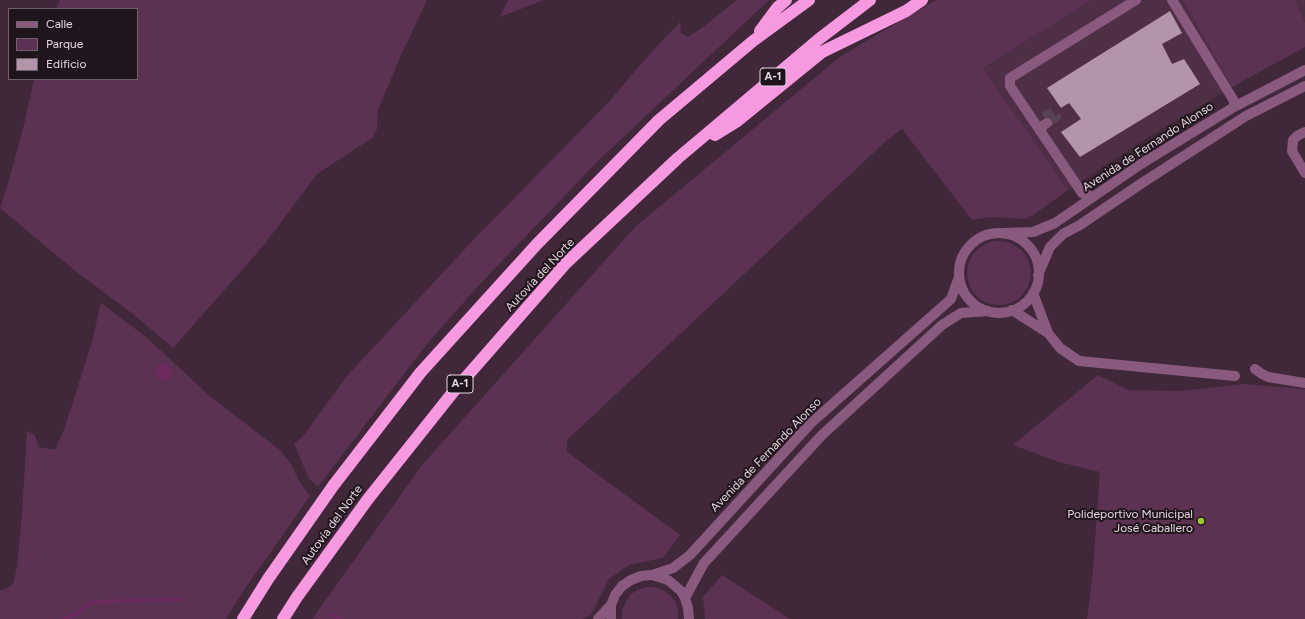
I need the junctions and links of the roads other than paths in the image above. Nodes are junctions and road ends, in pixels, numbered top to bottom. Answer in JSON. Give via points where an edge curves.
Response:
{"nodes":[{"id":1,"x":786,"y":0,"type":"edge"},
{"id":2,"x":809,"y":0,"type":"edge"},
{"id":3,"x":870,"y":0,"type":"edge"},
{"id":4,"x":922,"y":0,"type":"edge"},
{"id":5,"x":1136,"y":0,"type":"edge"},
{"id":6,"x":1172,"y":0,"type":"edge"},
{"id":7,"x":753,"y":41,"type":"junction"},
{"id":8,"x":1305,"y":70,"type":"edge"},
{"id":9,"x":1305,"y":86,"type":"edge"},
{"id":10,"x":1234,"y":107,"type":"junction"},
{"id":11,"x":1033,"y":121,"type":"junction"},
{"id":12,"x":1041,"y":132,"type":"junction"},
{"id":13,"x":1305,"y":132,"type":"edge"},
{"id":14,"x":678,"y":158,"type":"junction"},
{"id":15,"x":1305,"y":173,"type":"edge"},
{"id":16,"x":1093,"y":197,"type":"junction"},
{"id":17,"x":1003,"y":233,"type":"junction"},
{"id":18,"x":1038,"y":275,"type":"junction"},
{"id":19,"x":959,"y":277,"type":"junction"},
{"id":20,"x":1033,"y":293,"type":"junction"},
{"id":21,"x":1012,"y":310,"type":"junction"},
{"id":22,"x":988,"y":311,"type":"junction"},
{"id":23,"x":1048,"y":333,"type":"junction"},
{"id":24,"x":1256,"y":369,"type":"dead end"},
{"id":25,"x":1236,"y":376,"type":"dead end"},
{"id":26,"x":1305,"y":383,"type":"edge"},
{"id":27,"x":652,"y":575,"type":"junction"},
{"id":28,"x":685,"y":598,"type":"junction"},
{"id":29,"x":611,"y":605,"type":"junction"},
{"id":30,"x":243,"y":619,"type":"edge"},
{"id":31,"x":283,"y":619,"type":"edge"},
{"id":32,"x":598,"y":619,"type":"edge"},
{"id":33,"x":611,"y":619,"type":"edge"},
{"id":34,"x":688,"y":619,"type":"edge"}],
"edges":[{"from":1,"to":7,"type":"highway"},
{"from":2,"to":7,"type":"highway","name":"Autovía del Norte"},
{"from":3,"to":14,"type":"highway","name":"Autovía del Norte","number":"A-1","via":[[819,39]]},
{"from":4,"to":14,"type":"highway","via":[[906,11],[822,52],[736,122]]},
{"from":5,"to":11,"type":"street","via":[[1010,78],[1010,86]]},
{"from":6,"to":10,"type":"street","via":[[1234,101]]},
{"from":7,"to":30,"type":"highway","name":"Autovía del Norte","via":[[659,120],[537,244],[421,372],[334,486]]},
{"from":8,"to":10,"type":"street","name":"Avenida de Fernando Alonso"},
{"from":9,"to":18,"type":"street","via":[[1246,116],[1063,234],[1050,247]]},
{"from":10,"to":16,"type":"street","name":"Avenida de Fernando Alonso","via":[[1140,164]]},
{"from":11,"to":12,"type":"street"},
{"from":11,"to":12,"type":"street","via":[[1046,120]]},
{"from":12,"to":16,"type":"street","via":[[1082,193]]},
{"from":13,"to":15,"type":"street","via":[[1293,140],[1292,150]]},
{"from":14,"to":31,"type":"highway","name":"Autovía del Norte","number":"A-1","via":[[566,263],[454,391],[368,500]]},
{"from":16,"to":17,"type":"street","name":"Avenida de Fernando Alonso","via":[[1056,223],[1033,232]]},
{"from":17,"to":18,"type":"street","via":[[1025,242],[1033,252]]},
{"from":17,"to":19,"type":"street","via":[[982,236],[966,249],[959,267]]},
{"from":18,"to":20,"type":"street"},
{"from":19,"to":22,"type":"street","via":[[968,298]]},
{"from":19,"to":27,"type":"street","name":"Avenida de Fernando Alonso","via":[[951,299],[811,424],[690,555],[673,568]]},
{"from":20,"to":21,"type":"street"},
{"from":20,"to":23,"type":"street"},
{"from":21,"to":22,"type":"street"},
{"from":21,"to":23,"type":"street"},
{"from":22,"to":28,"type":"street","via":[[961,313],[942,325],[822,435],[704,563]]},
{"from":23,"to":25,"type":"street","via":[[1060,348],[1079,361]]},
{"from":24,"to":26,"type":"street","via":[[1268,377]]},
{"from":27,"to":28,"type":"street","via":[[672,583]]},
{"from":27,"to":29,"type":"street","name":"Avenida de Fernando Alonso","via":[[641,576],[622,586]]},
{"from":28,"to":34,"type":"street"},
{"from":29,"to":32,"type":"street","name":"Avenida de Fernando Alonso"},
{"from":29,"to":33,"type":"street"}]}
